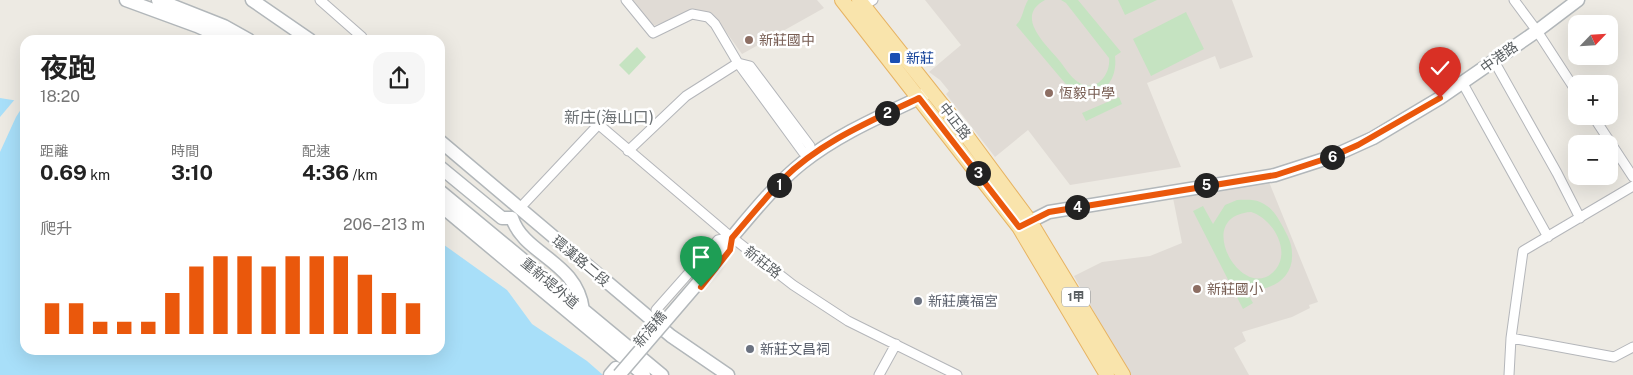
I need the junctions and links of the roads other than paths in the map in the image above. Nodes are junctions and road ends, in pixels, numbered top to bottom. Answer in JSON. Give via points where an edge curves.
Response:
{"nodes":[{"id":1,"x":126,"y":0,"type":"edge"},
{"id":2,"x":158,"y":0,"type":"edge"},
{"id":3,"x":252,"y":0,"type":"edge"},
{"id":4,"x":320,"y":0,"type":"edge"},
{"id":5,"x":626,"y":0,"type":"edge"},
{"id":6,"x":842,"y":0,"type":"edge"},
{"id":7,"x":1514,"y":0,"type":"edge"},
{"id":8,"x":1578,"y":0,"type":"edge"},
{"id":9,"x":865,"y":2,"type":"edge"},
{"id":10,"x":1537,"y":31,"type":"junction"},
{"id":11,"x":217,"y":35,"type":"edge"},
{"id":12,"x":240,"y":35,"type":"edge"},
{"id":13,"x":303,"y":35,"type":"edge"},
{"id":14,"x":360,"y":35,"type":"edge"},
{"id":15,"x":1494,"y":61,"type":"junction"},
{"id":16,"x":738,"y":63,"type":"junction"},
{"id":17,"x":1568,"y":79,"type":"edge"},
{"id":18,"x":1462,"y":82,"type":"junction"},
{"id":19,"x":924,"y":94,"type":"junction"},
{"id":20,"x":1599,"y":125,"type":"edge"},
{"id":21,"x":445,"y":145,"type":"edge"},
{"id":22,"x":628,"y":151,"type":"junction"},
{"id":23,"x":810,"y":157,"type":"junction"},
{"id":24,"x":445,"y":171,"type":"edge"},
{"id":25,"x":1633,"y":177,"type":"edge"},
{"id":26,"x":1633,"y":186,"type":"edge"},
{"id":27,"x":445,"y":195,"type":"edge"},
{"id":28,"x":445,"y":208,"type":"edge"},
{"id":29,"x":516,"y":213,"type":"junction"},
{"id":30,"x":1580,"y":218,"type":"junction"},
{"id":31,"x":1024,"y":224,"type":"junction"},
{"id":32,"x":1548,"y":237,"type":"junction"},
{"id":33,"x":732,"y":238,"type":"junction"},
{"id":34,"x":722,"y":249,"type":"junction"},
{"id":35,"x":583,"y":310,"type":"junction"},
{"id":36,"x":656,"y":310,"type":"dead end"},
{"id":37,"x":671,"y":323,"type":"dead end"},
{"id":38,"x":1511,"y":338,"type":"junction"},
{"id":39,"x":896,"y":344,"type":"junction"},
{"id":40,"x":1633,"y":347,"type":"edge"},
{"id":41,"x":610,"y":375,"type":"edge"},
{"id":42,"x":620,"y":375,"type":"edge"},
{"id":43,"x":644,"y":375,"type":"edge"},
{"id":44,"x":662,"y":375,"type":"edge"},
{"id":45,"x":728,"y":375,"type":"edge"},
{"id":46,"x":879,"y":375,"type":"edge"},
{"id":47,"x":956,"y":375,"type":"edge"},
{"id":48,"x":1107,"y":375,"type":"edge"},
{"id":49,"x":1123,"y":375,"type":"edge"},
{"id":50,"x":1509,"y":375,"type":"edge"}],
"edges":[{"from":1,"to":11,"type":"street"},
{"from":2,"to":12,"type":"street"},
{"from":3,"to":13,"type":"street"},
{"from":4,"to":14,"type":"street"},
{"from":5,"to":16,"type":"street","via":[[653,33],[692,14],[708,18]]},
{"from":6,"to":19,"type":"main road","name":"中正路","number":"1甲"},
{"from":7,"to":10,"type":"street"},
{"from":8,"to":10,"type":"street","name":"中港路"},
{"from":9,"to":19,"type":"main road","name":"中正路","number":"1甲"},
{"from":10,"to":15,"type":"street","name":"中港路"},
{"from":10,"to":17,"type":"street"},
{"from":15,"to":18,"type":"street","name":"中港路"},
{"from":15,"to":30,"type":"street"},
{"from":16,"to":22,"type":"street","via":[[686,96]]},
{"from":16,"to":23,"type":"street","via":[[803,152]]},
{"from":18,"to":31,"type":"street","name":"中港路","via":[[1373,138],[1331,157],[1276,175],[1049,212]]},
{"from":18,"to":32,"type":"street"},
{"from":19,"to":23,"type":"street","via":[[848,133]]},
{"from":19,"to":31,"type":"main road","name":"中正路","number":"1甲"},
{"from":20,"to":25,"type":"street"},
{"from":21,"to":29,"type":"street","name":"環漢路二段"},
{"from":22,"to":29,"type":"street","name":"新莊路","via":[[595,121]]},
{"from":22,"to":33,"type":"street","name":"新莊路"},
{"from":23,"to":33,"type":"street","via":[[783,180]]},
{"from":24,"to":29,"type":"street","via":[[502,218]]},
{"from":26,"to":30,"type":"street"},
{"from":27,"to":35,"type":"street","name":"重新堤外道"},
{"from":28,"to":43,"type":"street","name":"重新堤外道"},
{"from":29,"to":35,"type":"street","via":[[516,230],[567,273],[582,300]]},
{"from":29,"to":45,"type":"street","name":"環漢路二段","via":[[671,336]]},
{"from":30,"to":32,"type":"street"},
{"from":31,"to":48,"type":"main road","name":"中正路","number":"1甲"},
{"from":31,"to":49,"type":"main road","name":"中正路","number":"1甲"},
{"from":32,"to":38,"type":"street","via":[[1523,251]]},
{"from":33,"to":34,"type":"street"},
{"from":33,"to":36,"type":"street","via":[[718,240]]},
{"from":33,"to":37,"type":"street","via":[[730,250]]},
{"from":33,"to":39,"type":"street","name":"新莊路","via":[[793,285],[848,321]]},
{"from":34,"to":41,"type":"street","name":"新海橋","via":[[715,252]]},
{"from":34,"to":42,"type":"street","name":"新海橋","bridge":true,"via":[[720,256]]},
{"from":35,"to":44,"type":"street","name":"重新堤外道"},
{"from":38,"to":40,"type":"street","via":[[1614,357]]},
{"from":38,"to":50,"type":"street"},
{"from":39,"to":46,"type":"street"},
{"from":39,"to":47,"type":"street","name":"新莊路"}]}
